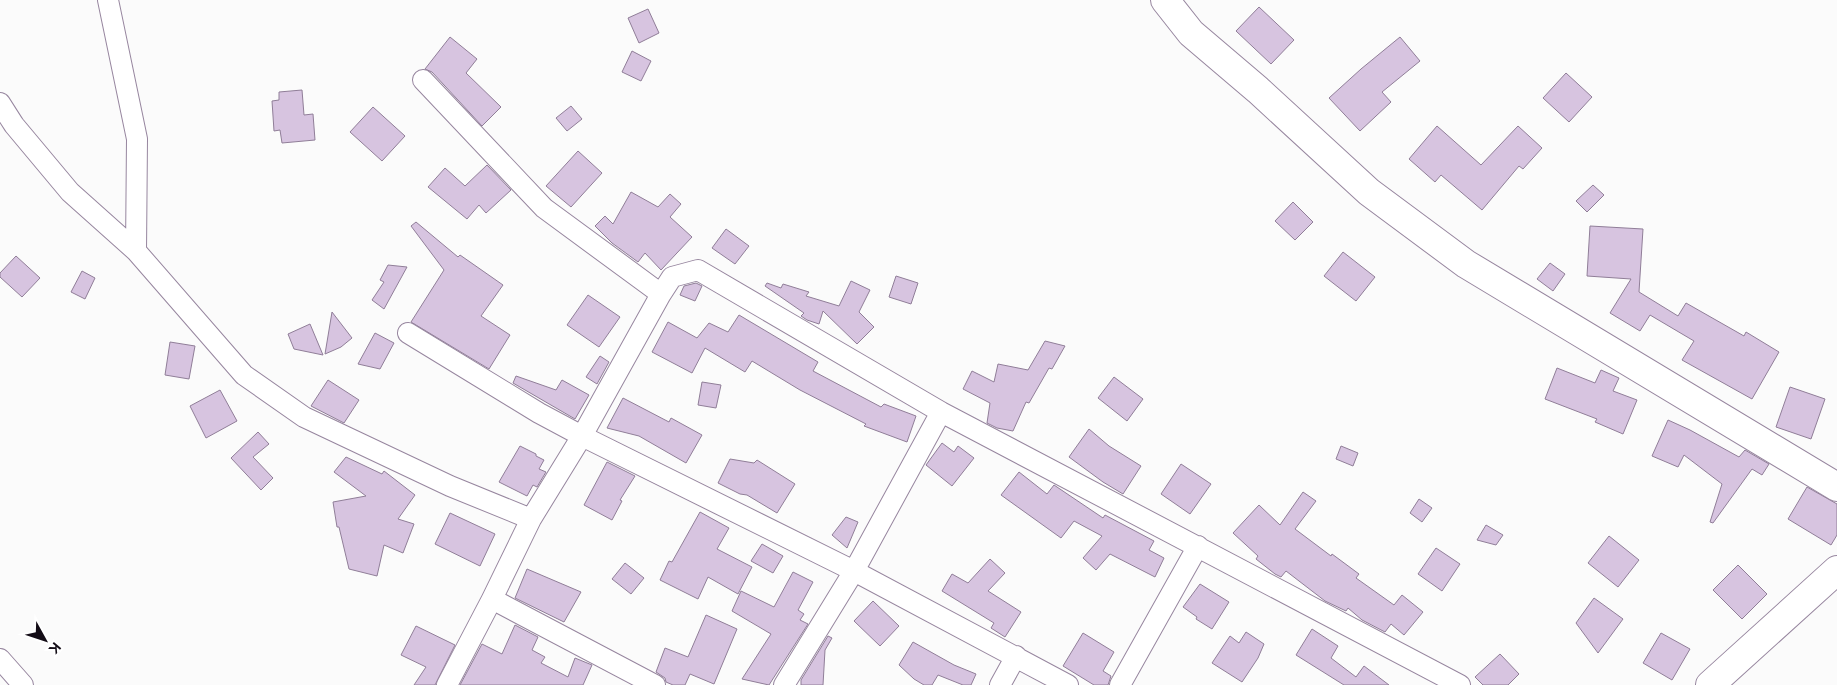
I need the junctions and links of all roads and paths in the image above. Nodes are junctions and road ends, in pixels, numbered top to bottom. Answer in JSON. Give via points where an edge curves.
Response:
{"nodes":[{"id":1,"x":108,"y":0,"type":"edge"},
{"id":2,"x":1166,"y":0,"type":"edge"},
{"id":3,"x":423,"y":80,"type":"dead end"},
{"id":4,"x":0,"y":103,"type":"edge"},
{"id":5,"x":136,"y":251,"type":"junction"},
{"id":6,"x":661,"y":294,"type":"junction"},
{"id":7,"x":408,"y":333,"type":"dead end"},
{"id":8,"x":941,"y":412,"type":"junction"},
{"id":9,"x":582,"y":436,"type":"junction"},
{"id":10,"x":1837,"y":487,"type":"edge"},
{"id":11,"x":531,"y":519,"type":"junction"},
{"id":12,"x":1198,"y":546,"type":"junction"},
{"id":13,"x":854,"y":570,"type":"junction"},
{"id":14,"x":1837,"y":570,"type":"edge"},
{"id":15,"x":492,"y":599,"type":"junction"},
{"id":16,"x":1016,"y":656,"type":"junction"},
{"id":17,"x":0,"y":659,"type":"edge"},
{"id":18,"x":1457,"y":684,"type":"edge"},
{"id":19,"x":23,"y":685,"type":"edge"},
{"id":20,"x":447,"y":685,"type":"edge"},
{"id":21,"x":655,"y":685,"type":"edge"},
{"id":22,"x":784,"y":685,"type":"edge"},
{"id":23,"x":1000,"y":685,"type":"edge"},
{"id":24,"x":1068,"y":685,"type":"edge"},
{"id":25,"x":1120,"y":685,"type":"edge"},
{"id":26,"x":1710,"y":685,"type":"edge"}],
"edges":[{"from":1,"to":5,"type":"street","via":[[137,139]]},
{"from":2,"to":10,"type":"main road","via":[[1191,33],[1368,192],[1466,264]]},
{"from":3,"to":6,"type":"street","via":[[544,208]]},
{"from":4,"to":5,"type":"street","via":[[14,125],[70,192]]},
{"from":5,"to":11,"type":"street","via":[[244,375],[304,417],[450,486]]},
{"from":6,"to":8,"type":"street","via":[[672,277],[698,270]]},
{"from":6,"to":9,"type":"street"},
{"from":7,"to":9,"type":"street"},
{"from":8,"to":12,"type":"street"},
{"from":8,"to":13,"type":"street"},
{"from":9,"to":11,"type":"street"},
{"from":9,"to":13,"type":"street"},
{"from":11,"to":15,"type":"street"},
{"from":12,"to":18,"type":"street"},
{"from":12,"to":25,"type":"street"},
{"from":13,"to":16,"type":"street"},
{"from":13,"to":22,"type":"street"},
{"from":14,"to":26,"type":"main road"},
{"from":15,"to":20,"type":"street"},
{"from":15,"to":21,"type":"street"},
{"from":16,"to":23,"type":"street"},
{"from":16,"to":24,"type":"street"},
{"from":17,"to":19,"type":"street"}]}
